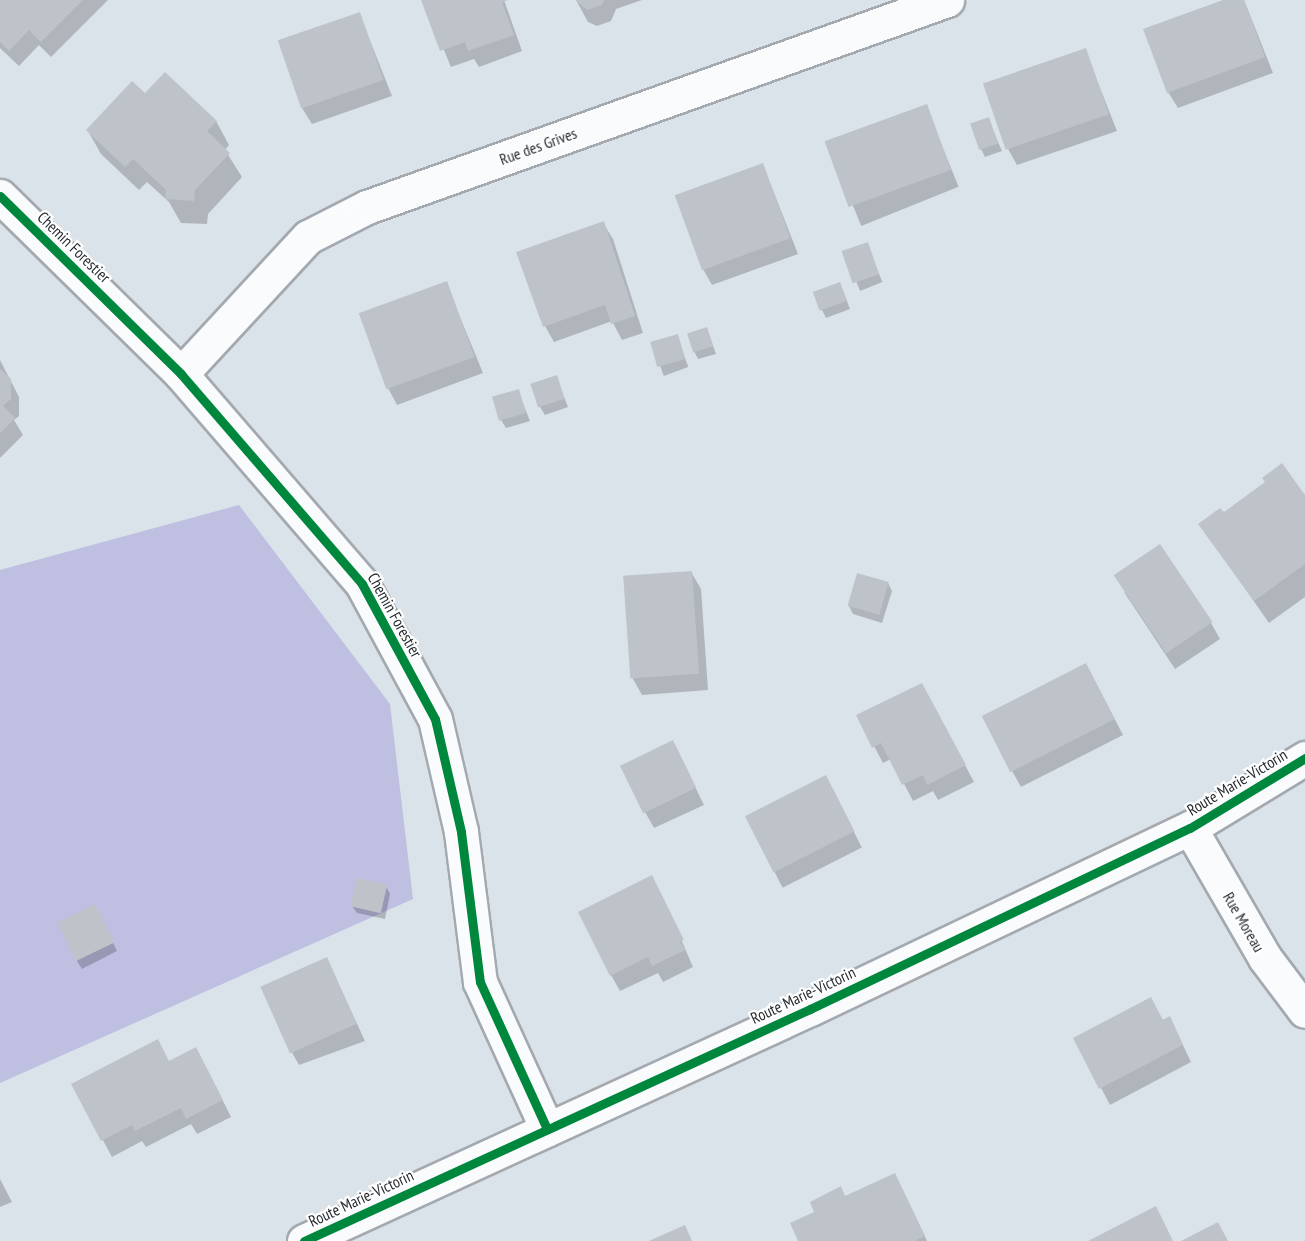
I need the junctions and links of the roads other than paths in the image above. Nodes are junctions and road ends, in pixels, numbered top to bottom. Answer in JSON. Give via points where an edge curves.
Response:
{"nodes":[{"id":1,"x":947,"y":0,"type":"edge"},
{"id":2,"x":0,"y":196,"type":"edge"},
{"id":3,"x":181,"y":374,"type":"junction"},
{"id":4,"x":1305,"y":758,"type":"edge"},
{"id":5,"x":1190,"y":828,"type":"junction"},
{"id":6,"x":1305,"y":1011,"type":"edge"},
{"id":7,"x":547,"y":1129,"type":"junction"},
{"id":8,"x":304,"y":1241,"type":"edge"}],
"edges":[{"from":1,"to":3,"type":"street","name":"Rue des Grives","via":[[367,207],[308,237]]},
{"from":2,"to":3,"type":"street","name":"Chemin Forestier"},
{"from":3,"to":7,"type":"street","name":"Chemin Forestier","via":[[363,584],[435,719],[460,832],[480,982]]},
{"from":4,"to":5,"type":"street","name":"Route Marie-Victorin"},
{"from":5,"to":6,"type":"street","name":"Rue Moreau","via":[[1265,958]]},
{"from":5,"to":7,"type":"street","name":"Route Marie-Victorin"},
{"from":7,"to":8,"type":"street","name":"Route Marie-Victorin"}]}
